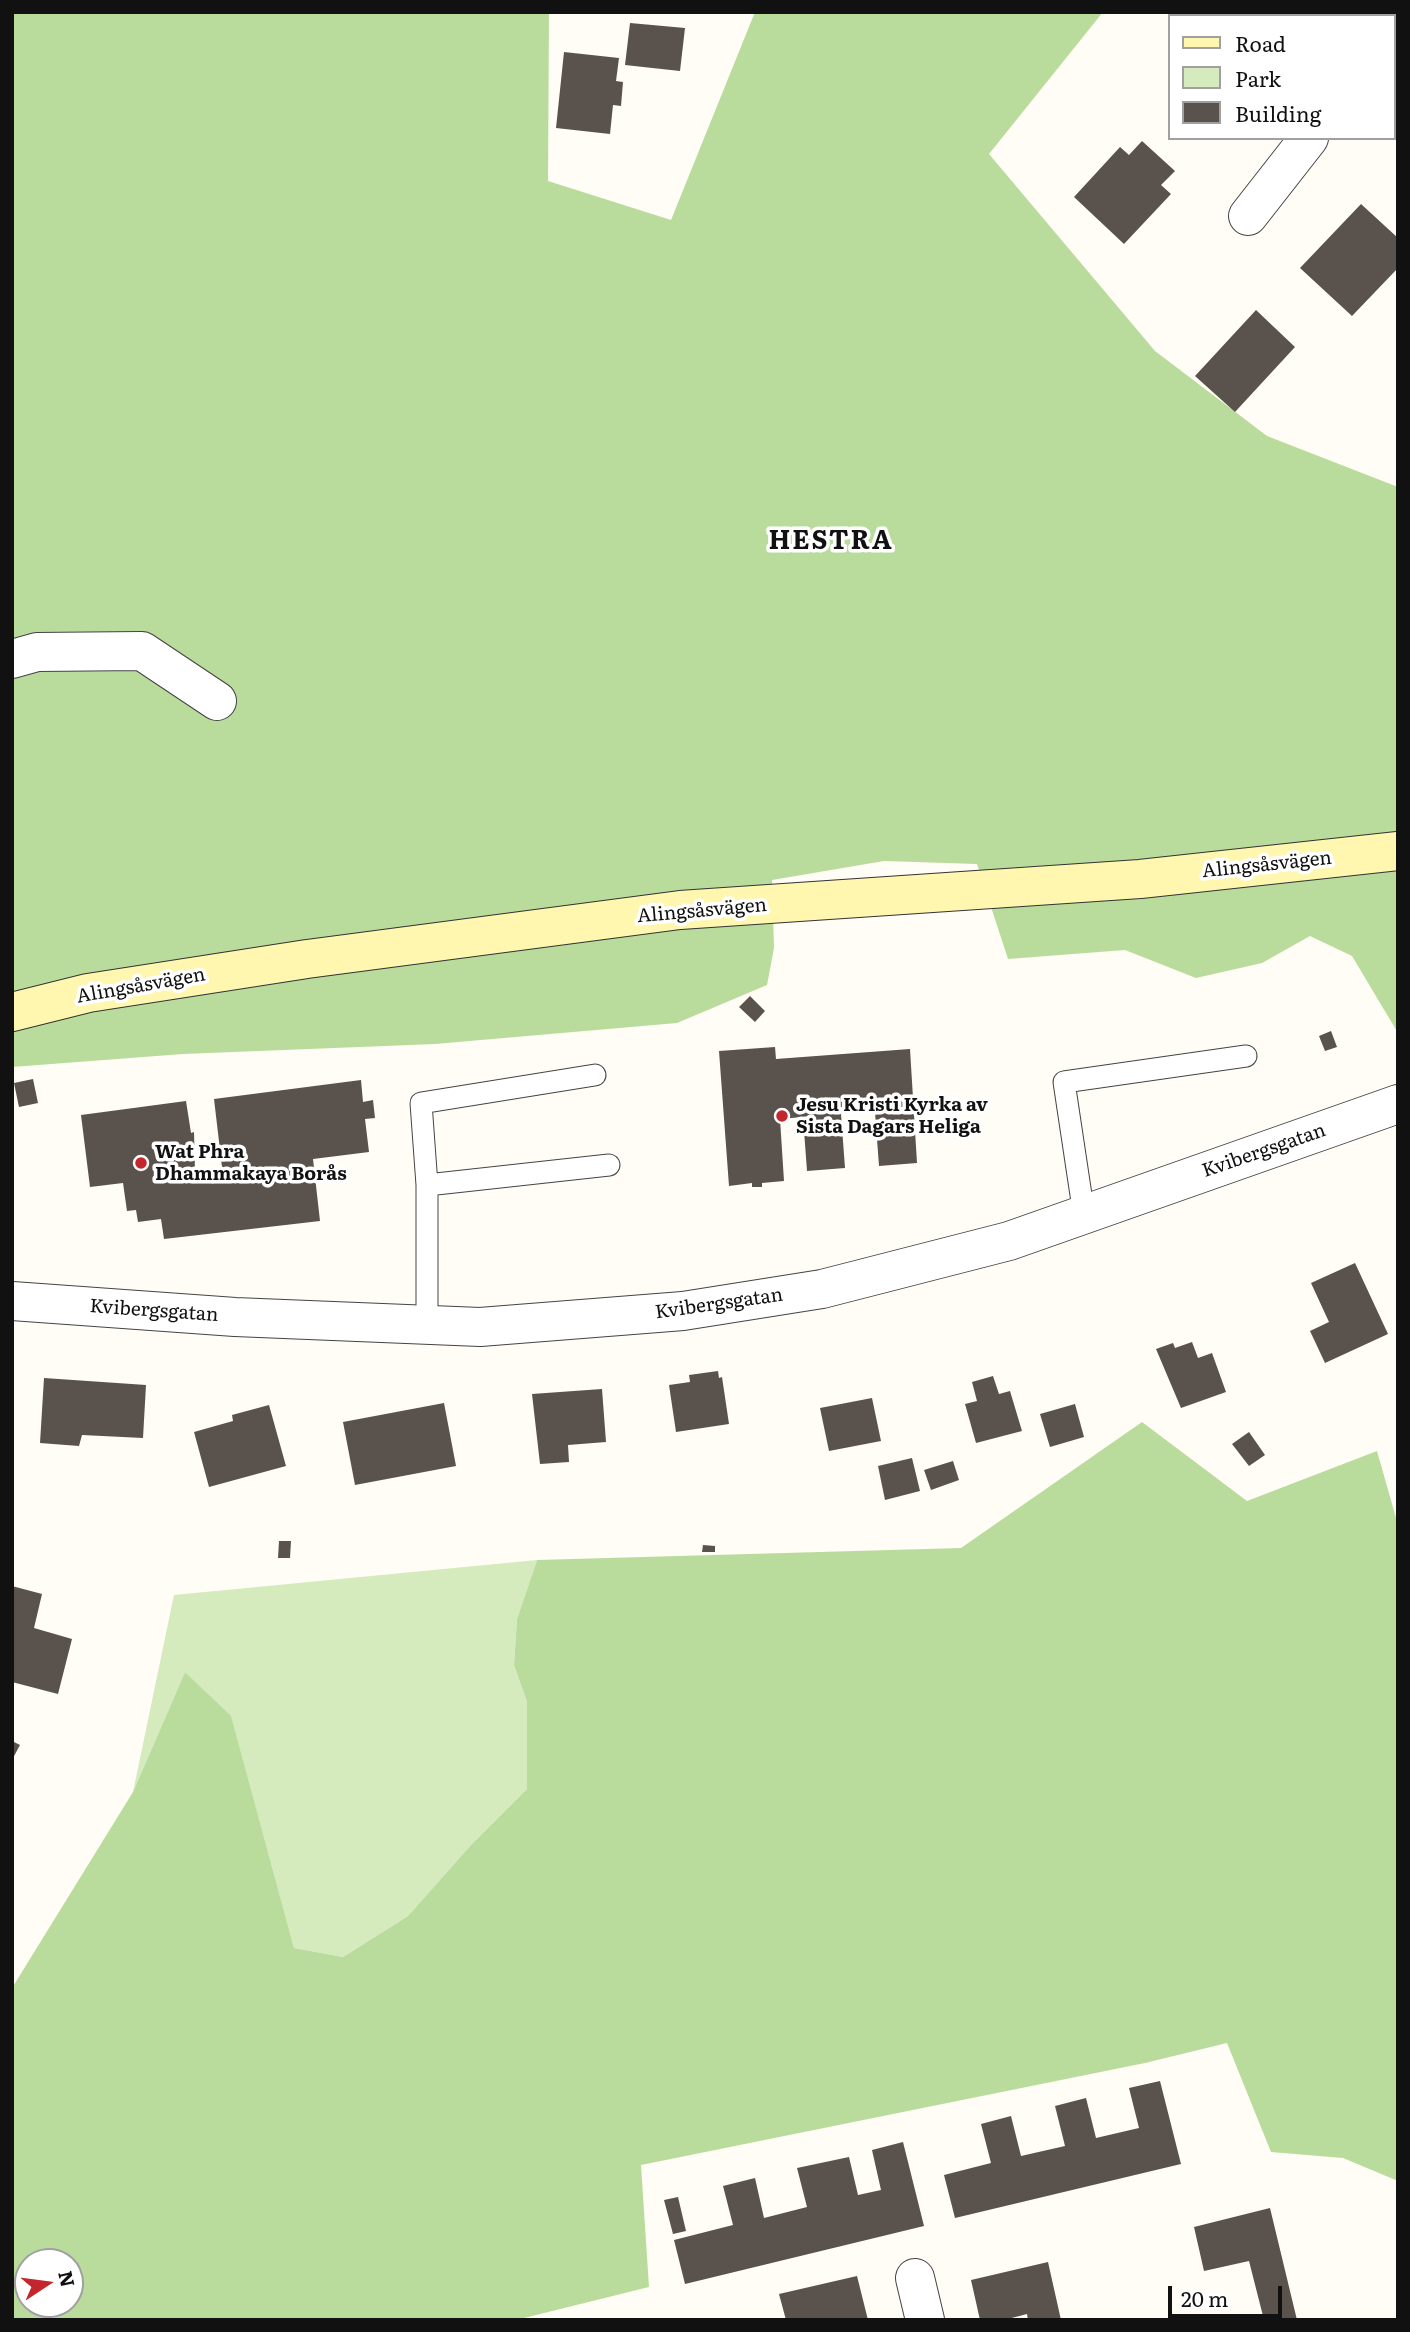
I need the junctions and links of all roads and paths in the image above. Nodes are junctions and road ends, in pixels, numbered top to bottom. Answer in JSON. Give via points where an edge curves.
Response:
{"nodes":[{"id":1,"x":1307,"y":140,"type":"edge"},
{"id":2,"x":1248,"y":216,"type":"dead end"},
{"id":3,"x":12,"y":659,"type":"edge"},
{"id":4,"x":217,"y":701,"type":"dead end"},
{"id":5,"x":1398,"y":851,"type":"edge"},
{"id":6,"x":12,"y":1012,"type":"edge"},
{"id":7,"x":1246,"y":1056,"type":"dead end"},
{"id":8,"x":595,"y":1075,"type":"dead end"},
{"id":9,"x":1398,"y":1104,"type":"edge"},
{"id":10,"x":609,"y":1165,"type":"dead end"},
{"id":11,"x":427,"y":1185,"type":"junction"},
{"id":12,"x":1084,"y":1215,"type":"junction"},
{"id":13,"x":12,"y":1301,"type":"edge"},
{"id":14,"x":427,"y":1325,"type":"junction"},
{"id":15,"x":915,"y":2278,"type":"dead end"},
{"id":16,"x":925,"y":2320,"type":"edge"}],
"edges":[{"from":1,"to":2,"type":"street"},
{"from":3,"to":4,"type":"street","via":[[37,652],[142,651]]},
{"from":5,"to":6,"type":"main road","name":"Alingsåsvägen","via":[[1140,879],[680,911],[307,959],[88,993]]},
{"from":7,"to":12,"type":"lane","via":[[1064,1082]]},
{"from":8,"to":11,"type":"lane","via":[[421,1103]]},
{"from":9,"to":12,"type":"street","name":"Kvibergsgatan"},
{"from":10,"to":11,"type":"lane"},
{"from":11,"to":14,"type":"lane"},
{"from":12,"to":14,"type":"street","name":"Kvibergsgatan","via":[[1009,1241],[822,1289],[683,1311],[480,1327]]},
{"from":13,"to":14,"type":"street","name":"Kvibergsgatan"},
{"from":15,"to":16,"type":"street"}]}
